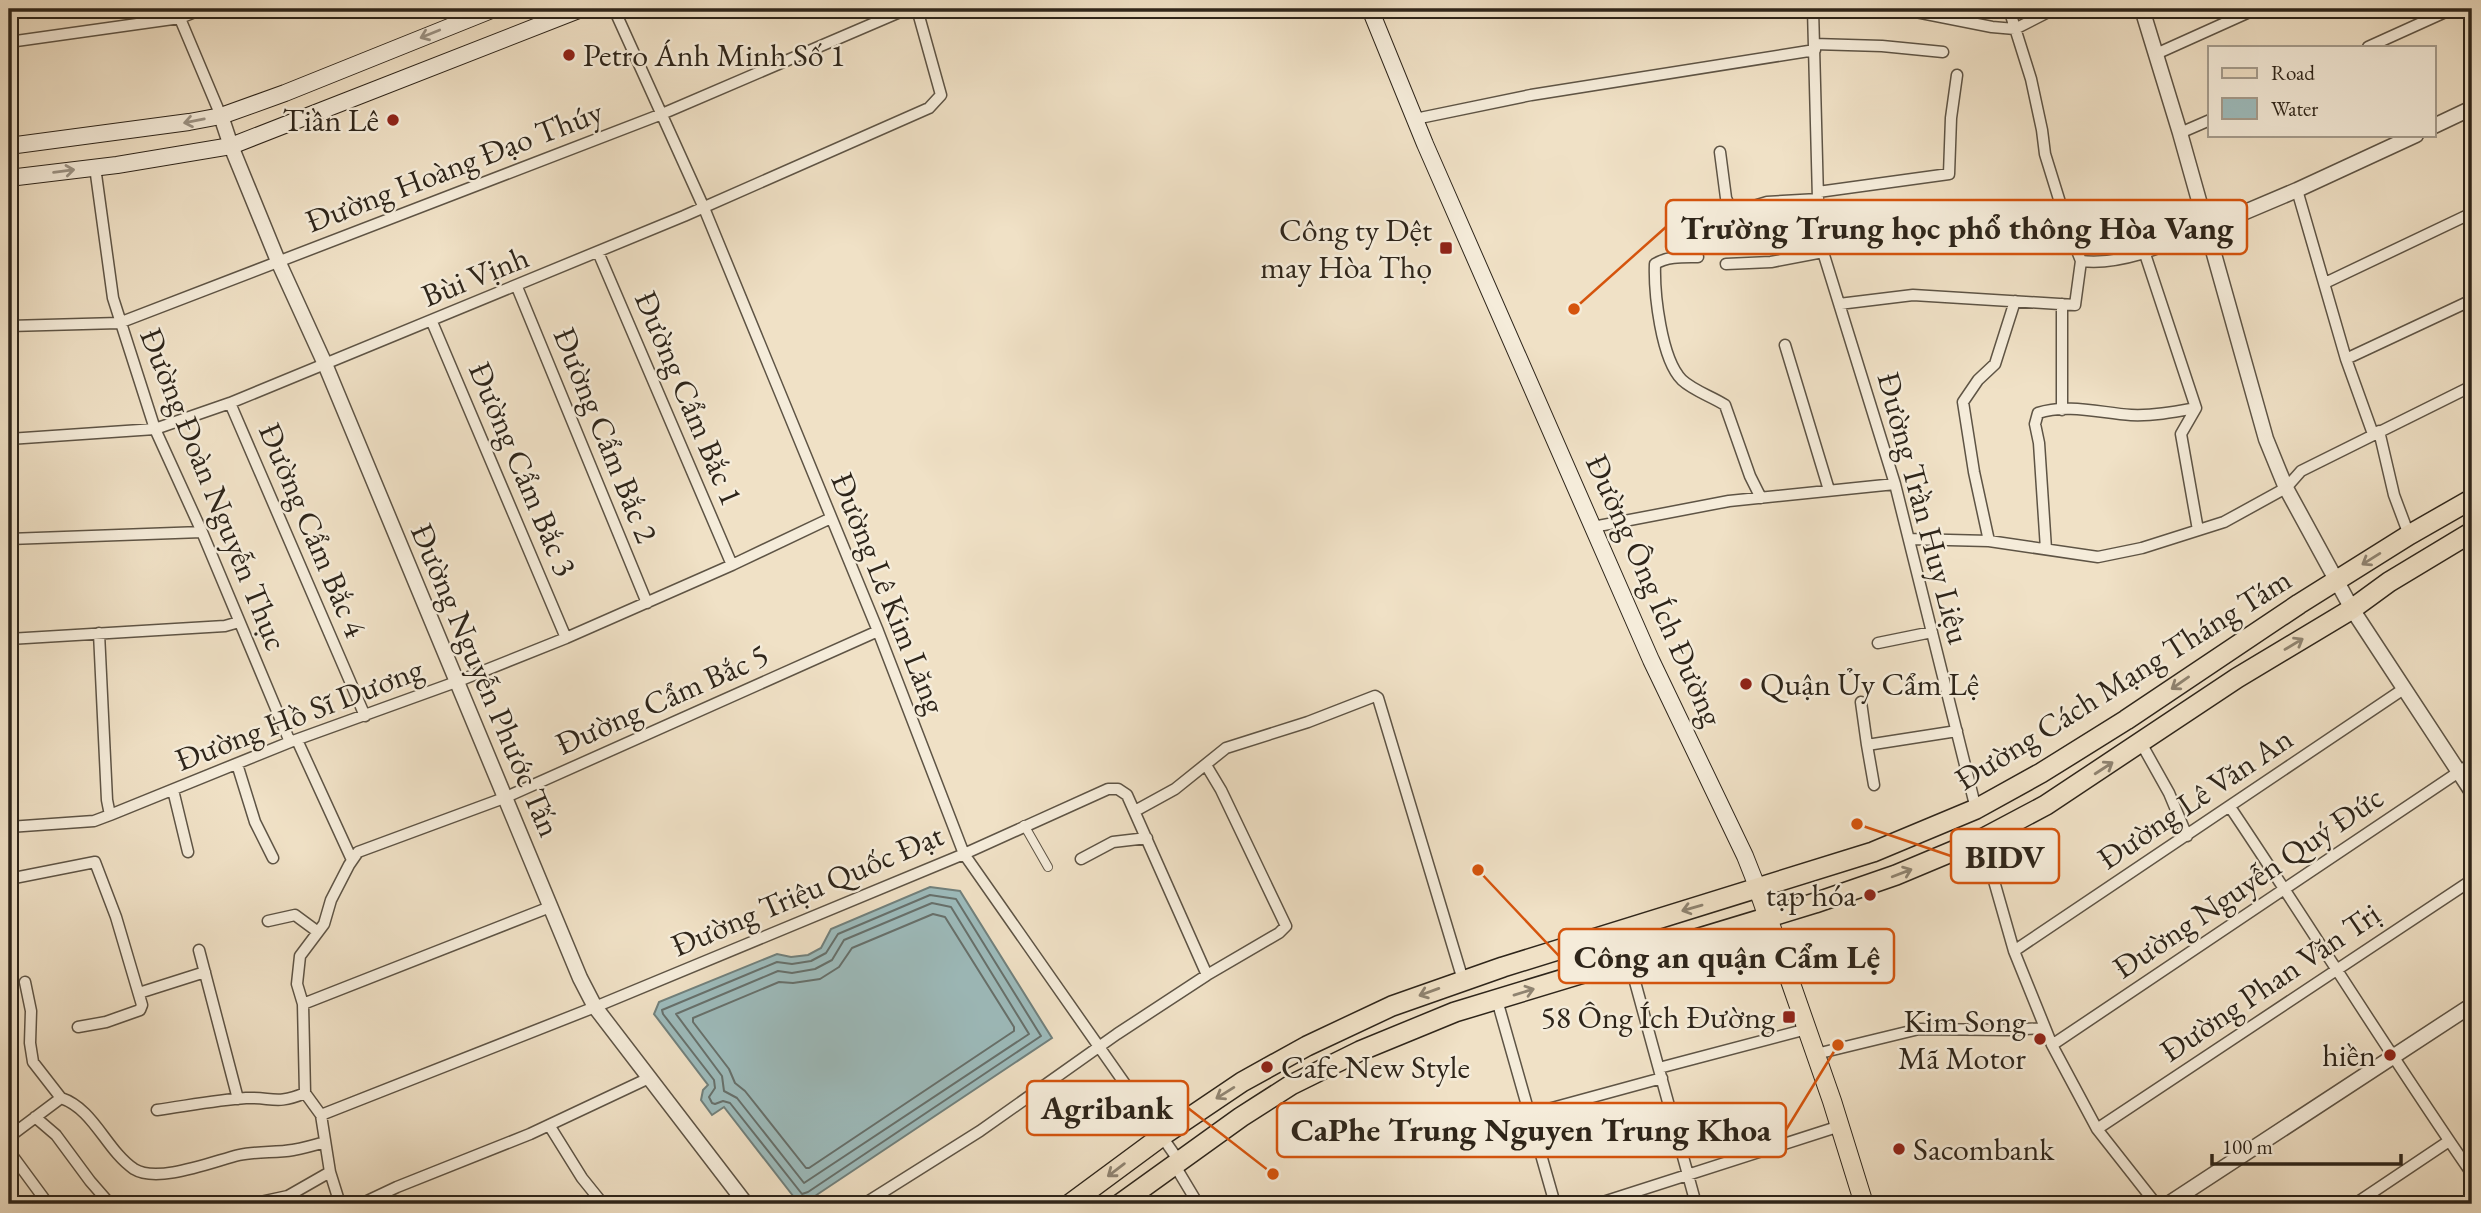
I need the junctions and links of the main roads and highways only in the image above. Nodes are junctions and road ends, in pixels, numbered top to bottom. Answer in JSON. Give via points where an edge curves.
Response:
{"nodes":[{"id":1,"x":494,"y":9,"type":"edge"},
{"id":2,"x":581,"y":9,"type":"edge"},
{"id":3,"x":1370,"y":9,"type":"edge"},
{"id":4,"x":9,"y":146,"type":"edge"},
{"id":5,"x":9,"y":178,"type":"edge"},
{"id":6,"x":2472,"y":499,"type":"edge"},
{"id":7,"x":2472,"y":532,"type":"edge"},
{"id":8,"x":1758,"y":889,"type":"junction"},
{"id":9,"x":1768,"y":917,"type":"junction"},
{"id":10,"x":1070,"y":1204,"type":"edge"},
{"id":11,"x":1120,"y":1204,"type":"edge"},
{"id":12,"x":1864,"y":1204,"type":"edge"}],
"edges":[{"from":1,"to":4,"type":"main road","one_way":true,"via":[[221,116]]},
{"from":5,"to":2,"type":"main road","one_way":true,"via":[[231,146]]},
{"from":3,"to":8,"type":"main road","name":"Đường Ông Ích Đường","via":[[1592,527]]},
{"from":6,"to":8,"type":"highway","name":"Đường Cách Mạng Tháng Tám","one_way":true,"via":[[2335,581],[2126,720],[1976,809],[1885,848]]},
{"from":9,"to":7,"type":"highway","name":"Đường Cách Mạng Tháng Tám","one_way":true,"via":[[1896,875],[1982,839],[2046,805],[2237,678]]},
{"from":8,"to":9,"type":"main road","name":"Đường Ông Ích Đường"},
{"from":8,"to":10,"type":"highway","name":"Đường Cách Mạng Tháng Tám","one_way":true,"via":[[1392,1006],[1233,1088]]},
{"from":11,"to":9,"type":"highway","name":"Đường Cách Mạng Tháng Tám","one_way":true,"via":[[1253,1110],[1327,1067],[1412,1029]]},
{"from":9,"to":12,"type":"main road","name":"Đường Ông Ích Đường"}]}
